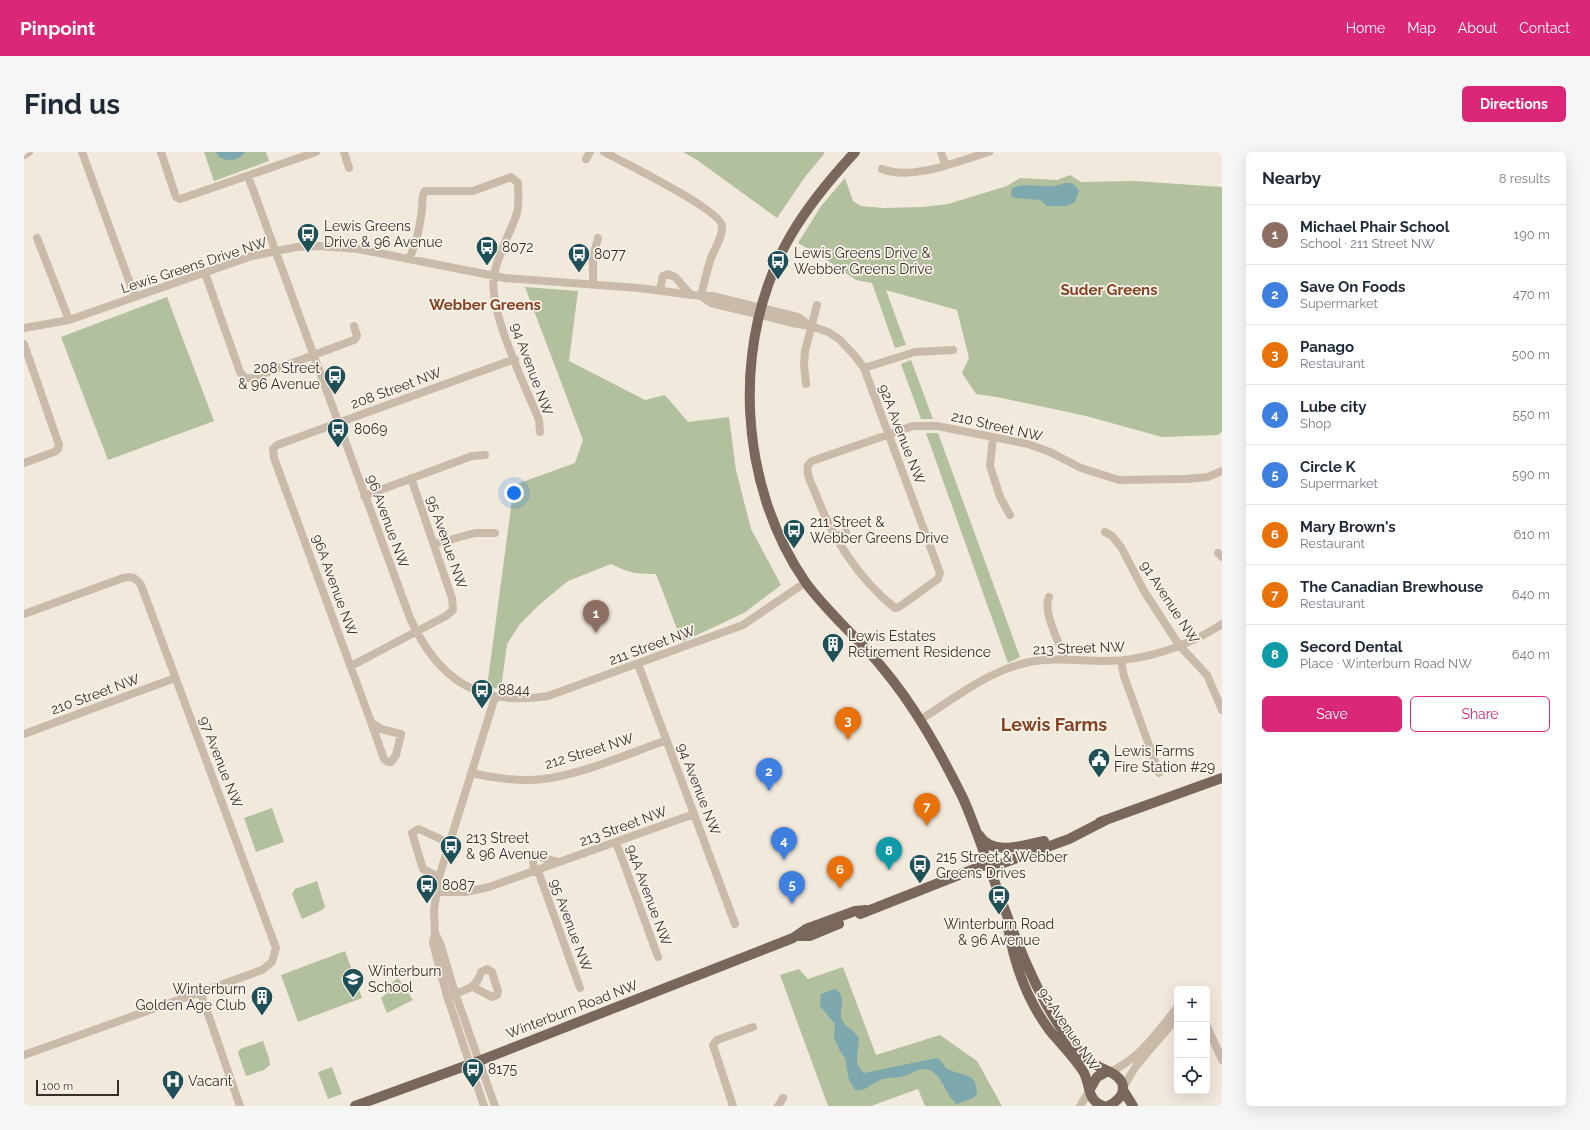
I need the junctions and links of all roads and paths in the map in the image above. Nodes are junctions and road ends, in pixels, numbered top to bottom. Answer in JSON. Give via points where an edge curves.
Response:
{"nodes":[{"id":1,"x":29,"y":152,"type":"edge"},
{"id":2,"x":82,"y":152,"type":"edge"},
{"id":3,"x":161,"y":152,"type":"edge"},
{"id":4,"x":316,"y":152,"type":"edge"},
{"id":5,"x":344,"y":152,"type":"edge"},
{"id":6,"x":604,"y":152,"type":"edge"},
{"id":7,"x":855,"y":152,"type":"edge"},
{"id":8,"x":941,"y":152,"type":"edge"},
{"id":9,"x":989,"y":152,"type":"edge"},
{"id":10,"x":24,"y":155,"type":"edge"},
{"id":11,"x":945,"y":164,"type":"junction"},
{"id":12,"x":349,"y":168,"type":"dead end"},
{"id":13,"x":882,"y":169,"type":"dead end"},
{"id":14,"x":248,"y":176,"type":"junction"},
{"id":15,"x":37,"y":238,"type":"dead end"},
{"id":16,"x":598,"y":238,"type":"dead end"},
{"id":17,"x":276,"y":252,"type":"junction"},
{"id":18,"x":409,"y":259,"type":"junction"},
{"id":19,"x":205,"y":273,"type":"junction"},
{"id":20,"x":494,"y":277,"type":"junction"},
{"id":21,"x":593,"y":284,"type":"junction"},
{"id":22,"x":660,"y":290,"type":"junction"},
{"id":23,"x":691,"y":295,"type":"junction"},
{"id":24,"x":701,"y":296,"type":"junction"},
{"id":25,"x":135,"y":297,"type":"junction"},
{"id":26,"x":816,"y":305,"type":"dead end"},
{"id":27,"x":760,"y":311,"type":"junction"},
{"id":28,"x":69,"y":320,"type":"junction"},
{"id":29,"x":354,"y":326,"type":"dead end"},
{"id":30,"x":811,"y":326,"type":"junction"},
{"id":31,"x":24,"y":328,"type":"edge"},
{"id":32,"x":24,"y":344,"type":"edge"},
{"id":33,"x":953,"y":350,"type":"dead end"},
{"id":34,"x":313,"y":356,"type":"junction"},
{"id":35,"x":514,"y":359,"type":"junction"},
{"id":36,"x":864,"y":368,"type":"junction"},
{"id":37,"x":806,"y":384,"type":"dead end"},
{"id":38,"x":338,"y":423,"type":"junction"},
{"id":39,"x":540,"y":432,"type":"dead end"},
{"id":40,"x":889,"y":433,"type":"junction"},
{"id":41,"x":993,"y":437,"type":"junction"},
{"id":42,"x":485,"y":455,"type":"dead end"},
{"id":43,"x":274,"y":458,"type":"joint"},
{"id":44,"x":24,"y":463,"type":"edge"},
{"id":45,"x":1222,"y":471,"type":"edge"},
{"id":46,"x":411,"y":478,"type":"junction"},
{"id":47,"x":364,"y":496,"type":"junction"},
{"id":48,"x":1010,"y":515,"type":"dead end"},
{"id":49,"x":846,"y":532,"type":"dead end"},
{"id":50,"x":1105,"y":532,"type":"dead end"},
{"id":51,"x":496,"y":533,"type":"dead end"},
{"id":52,"x":836,"y":537,"type":"junction"},
{"id":53,"x":434,"y":544,"type":"junction"},
{"id":54,"x":806,"y":582,"type":"junction"},
{"id":55,"x":1049,"y":597,"type":"dead end"},
{"id":56,"x":24,"y":614,"type":"edge"},
{"id":57,"x":1222,"y":624,"type":"edge"},
{"id":58,"x":416,"y":631,"type":"junction"},
{"id":59,"x":1179,"y":645,"type":"junction"},
{"id":60,"x":1065,"y":659,"type":"junction"},
{"id":61,"x":1121,"y":661,"type":"junction"},
{"id":62,"x":638,"y":664,"type":"junction"},
{"id":63,"x":350,"y":666,"type":"junction"},
{"id":64,"x":175,"y":678,"type":"junction"},
{"id":65,"x":495,"y":697,"type":"junction"},
{"id":66,"x":1222,"y":710,"type":"edge"},
{"id":67,"x":920,"y":720,"type":"junction"},
{"id":68,"x":371,"y":722,"type":"junction"},
{"id":69,"x":24,"y":734,"type":"edge"},
{"id":70,"x":666,"y":740,"type":"junction"},
{"id":71,"x":471,"y":773,"type":"junction"},
{"id":72,"x":1159,"y":773,"type":"dead end"},
{"id":73,"x":1222,"y":778,"type":"edge"},
{"id":74,"x":694,"y":814,"type":"junction"},
{"id":75,"x":1106,"y":820,"type":"junction"},
{"id":76,"x":975,"y":830,"type":"junction"},
{"id":77,"x":1044,"y":841,"type":"junction"},
{"id":78,"x":616,"y":842,"type":"junction"},
{"id":79,"x":449,"y":843,"type":"junction"},
{"id":80,"x":561,"y":862,"type":"junction"},
{"id":81,"x":988,"y":864,"type":"junction"},
{"id":82,"x":536,"y":871,"type":"junction"},
{"id":83,"x":439,"y":877,"type":"junction"},
{"id":84,"x":436,"y":892,"type":"junction"},
{"id":85,"x":1006,"y":915,"type":"junction"},
{"id":86,"x":736,"y":924,"type":"dead end"},
{"id":87,"x":435,"y":933,"type":"junction"},
{"id":88,"x":658,"y":957,"type":"dead end"},
{"id":89,"x":473,"y":987,"type":"dead end"},
{"id":90,"x":580,"y":988,"type":"dead end"},
{"id":91,"x":200,"y":991,"type":"junction"},
{"id":92,"x":455,"y":993,"type":"junction"},
{"id":93,"x":446,"y":996,"type":"junction"},
{"id":94,"x":1174,"y":1012,"type":"edge"},
{"id":95,"x":1174,"y":1022,"type":"edge"},
{"id":96,"x":753,"y":1026,"type":"dead end"},
{"id":97,"x":1210,"y":1033,"type":"edge"},
{"id":98,"x":24,"y":1055,"type":"edge"},
{"id":99,"x":1222,"y":1060,"type":"edge"},
{"id":100,"x":474,"y":1063,"type":"junction"},
{"id":101,"x":1109,"y":1072,"type":"junction"},
{"id":102,"x":1124,"y":1088,"type":"junction"},
{"id":103,"x":1089,"y":1090,"type":"junction"},
{"id":104,"x":783,"y":1098,"type":"dead end"},
{"id":105,"x":240,"y":1106,"type":"edge"},
{"id":106,"x":355,"y":1106,"type":"edge"},
{"id":107,"x":484,"y":1106,"type":"edge"},
{"id":108,"x":495,"y":1106,"type":"edge"},
{"id":109,"x":733,"y":1106,"type":"edge"},
{"id":110,"x":778,"y":1106,"type":"edge"},
{"id":111,"x":1080,"y":1106,"type":"edge"},
{"id":112,"x":1102,"y":1106,"type":"edge"},
{"id":113,"x":1108,"y":1106,"type":"edge"},
{"id":114,"x":1134,"y":1106,"type":"edge"}],
"edges":[{"from":1,"to":10,"type":"street"},
{"from":2,"to":25,"type":"street"},
{"from":3,"to":14,"type":"street","via":[[176,197],[180,199]]},
{"from":4,"to":14,"type":"street"},
{"from":5,"to":12,"type":"street"},
{"from":6,"to":24,"type":"street","via":[[678,192],[719,219],[722,226],[720,236]]},
{"from":7,"to":27,"type":"main road","name":"92 Avenue NW","via":[[820,191],[789,237]]},
{"from":8,"to":11,"type":"street"},
{"from":9,"to":11,"type":"street"},
{"from":11,"to":13,"type":"street","via":[[904,174]]},
{"from":14,"to":17,"type":"street","name":"96 Avenue NW"},
{"from":15,"to":28,"type":"street"},
{"from":16,"to":21,"type":"street","via":[[593,256]]},
{"from":17,"to":18,"type":"street","name":"Lewis Greens Drive NW","via":[[330,246]]},
{"from":17,"to":19,"type":"street","name":"Lewis Greens Drive NW","via":[[252,256]]},
{"from":17,"to":34,"type":"street","name":"96 Avenue NW"},
{"from":18,"to":20,"type":"street","name":"Lewis Greens Drive NW"},
{"from":18,"to":20,"type":"street","name":"94 Avenue NW","via":[[416,245],[423,206],[422,196],[425,191],[473,191],[511,177],[518,183],[517,215],[500,255]]},
{"from":19,"to":25,"type":"street","name":"Lewis Greens Drive NW"},
{"from":19,"to":34,"type":"street","via":[[240,372],[245,378],[252,378]]},
{"from":20,"to":21,"type":"street","name":"Lewis Greens Drive NW"},
{"from":20,"to":35,"type":"street","name":"94 Avenue NW","via":[[496,306]]},
{"from":21,"to":22,"type":"street","name":"Lewis Greens Drive NW"},
{"from":22,"to":23,"type":"street","name":"Lewis Greens Drive NW"},
{"from":22,"to":23,"type":"street","via":[[663,276],[668,274],[675,277]]},
{"from":23,"to":24,"type":"street","name":"Lewis Greens Drive NW"},
{"from":24,"to":27,"type":"street","name":"Lewis Greens Drive NW","via":[[713,296]]},
{"from":25,"to":28,"type":"street","name":"Lewis Greens Drive NW"},
{"from":26,"to":30,"type":"street"},
{"from":27,"to":30,"type":"street","name":"92A Avenue NW","via":[[798,318]]},
{"from":27,"to":54,"type":"main road","name":"92 Avenue NW","via":[[751,368],[750,396],[756,461],[777,530]]},
{"from":28,"to":31,"type":"street","name":"Lewis Greens Drive NW"},
{"from":29,"to":34,"type":"street","via":[[356,339]]},
{"from":30,"to":36,"type":"street","name":"92A Avenue NW","via":[[839,339]]},
{"from":30,"to":37,"type":"street","via":[[805,351]]},
{"from":32,"to":44,"type":"street","via":[[58,439],[58,450]]},
{"from":33,"to":36,"type":"street","via":[[915,352]]},
{"from":34,"to":38,"type":"street","name":"96 Avenue NW"},
{"from":35,"to":38,"type":"street","name":"208 Street NW"},
{"from":35,"to":39,"type":"street","name":"94 Avenue NW","via":[[539,420]]},
{"from":36,"to":40,"type":"street","name":"92A Avenue NW"},
{"from":38,"to":43,"type":"street","name":"208 Street NW","via":[[277,445],[273,450]]},
{"from":38,"to":47,"type":"street","name":"96 Avenue NW"},
{"from":40,"to":41,"type":"street","name":"210 Street NW","via":[[913,426],[937,426]]},
{"from":40,"to":52,"type":"street","name":"210 Street NW","via":[[812,461],[808,465],[808,474],[820,507]]},
{"from":40,"to":52,"type":"street","name":"92A Avenue NW","via":[[940,573],[938,579],[895,608],[859,571]]},
{"from":41,"to":45,"type":"street","name":"210 Street NW","via":[[1028,444],[1081,468],[1119,480],[1186,479],[1208,477]]},
{"from":41,"to":48,"type":"street","via":[[990,466],[1000,497]]},
{"from":42,"to":46,"type":"street","via":[[472,456]]},
{"from":43,"to":63,"type":"street","name":"96A Avenue NW"},
{"from":46,"to":47,"type":"street"},
{"from":46,"to":53,"type":"street","name":"95 Avenue NW"},
{"from":47,"to":58,"type":"street","name":"96 Avenue NW"},
{"from":49,"to":52,"type":"street"},
{"from":50,"to":59,"type":"street","name":"91 Avenue NW","via":[[1121,547],[1144,592]]},
{"from":51,"to":53,"type":"street","via":[[475,533]]},
{"from":53,"to":58,"type":"street","name":"95 Avenue NW","via":[[452,598],[453,610]]},
{"from":54,"to":62,"type":"street","name":"211 Street NW","via":[[742,625]]},
{"from":54,"to":67,"type":"main road","name":"92 Avenue NW","via":[[824,605],[880,664]]},
{"from":55,"to":60,"type":"street","via":[[1046,605],[1048,615]]},
{"from":56,"to":64,"type":"street","name":"97 Avenue NW","via":[[131,576],[141,585]]},
{"from":57,"to":59,"type":"street","name":"213 Street NW","via":[[1196,639]]},
{"from":58,"to":63,"type":"street"},
{"from":58,"to":65,"type":"street","name":"96 Avenue NW","via":[[423,645],[441,667],[464,684]]},
{"from":59,"to":61,"type":"street","name":"213 Street NW"},
{"from":59,"to":66,"type":"street","name":"91 Avenue NW","via":[[1206,675]]},
{"from":60,"to":61,"type":"street","name":"213 Street NW"},
{"from":60,"to":67,"type":"street","name":"213 Street NW","via":[[1029,662],[996,673]]},
{"from":61,"to":72,"type":"street"},
{"from":62,"to":65,"type":"street","name":"211 Street NW","via":[[548,696],[518,699]]},
{"from":62,"to":70,"type":"street","name":"94 Avenue NW"},
{"from":63,"to":68,"type":"street","name":"96A Avenue NW"},
{"from":64,"to":69,"type":"street","name":"210 Street NW"},
{"from":64,"to":91,"type":"street","name":"97 Avenue NW","via":[[276,948],[272,962],[262,970]]},
{"from":65,"to":71,"type":"street"},
{"from":67,"to":76,"type":"main road","name":"92 Avenue NW","via":[[944,760]]},
{"from":68,"to":68,"type":"street","name":"96A Avenue NW","via":[[384,759],[391,762],[396,755],[401,734],[381,729]]},
{"from":70,"to":71,"type":"street","name":"212 Street NW","via":[[572,773],[543,779],[514,780]]},
{"from":70,"to":74,"type":"street","name":"94 Avenue NW"},
{"from":71,"to":79,"type":"street"},
{"from":73,"to":75,"type":"main road","name":"Winterburn Road NW"},
{"from":74,"to":78,"type":"street","name":"213 Street NW"},
{"from":74,"to":86,"type":"street","name":"94 Avenue NW"},
{"from":75,"to":77,"type":"main road","name":"Winterburn Road NW"},
{"from":75,"to":81,"type":"main road","name":"Winterburn Road NW","via":[[1069,839],[998,864]]},
{"from":76,"to":77,"type":"main road","via":[[986,844],[997,847],[1018,847]]},
{"from":76,"to":81,"type":"main road","name":"92 Avenue NW"},
{"from":77,"to":81,"type":"main road","name":"Winterburn Road NW","via":[[994,859]]},
{"from":78,"to":80,"type":"street","name":"213 Street NW"},
{"from":78,"to":88,"type":"street","name":"94A Avenue NW"},
{"from":79,"to":83,"type":"street"},
{"from":79,"to":83,"type":"street","via":[[419,829],[412,833],[423,869]]},
{"from":80,"to":82,"type":"street","name":"213 Street NW"},
{"from":80,"to":82,"type":"street","via":[[537,855],[533,859]]},
{"from":81,"to":85,"type":"main road","name":"92 Avenue NW"},
{"from":81,"to":100,"type":"main road","name":"Winterburn Road NW","via":[[866,910],[855,911],[806,929],[799,936]]},
{"from":82,"to":84,"type":"street","name":"213 Street NW","via":[[478,890]]},
{"from":82,"to":90,"type":"street","name":"95 Avenue NW"},
{"from":83,"to":84,"type":"street"},
{"from":84,"to":87,"type":"street"},
{"from":85,"to":101,"type":"main road","name":"92 Avenue NW","via":[[1052,1015],[1082,1055],[1092,1064]]},
{"from":85,"to":103,"type":"main road","name":"92 Avenue NW","via":[[1011,946],[1030,999],[1049,1029],[1084,1073]]},
{"from":87,"to":92,"type":"street"},
{"from":87,"to":93,"type":"street","via":[[433,943]]},
{"from":89,"to":92,"type":"street"},
{"from":91,"to":98,"type":"street"},
{"from":91,"to":105,"type":"street"},
{"from":92,"to":93,"type":"street"},
{"from":92,"to":100,"type":"street"},
{"from":93,"to":100,"type":"street"},
{"from":94,"to":101,"type":"street","via":[[1137,1056],[1124,1066]]},
{"from":95,"to":102,"type":"street","via":[[1136,1066]]},
{"from":96,"to":109,"type":"street","via":[[714,1042],[713,1045]]},
{"from":97,"to":99,"type":"street"},
{"from":100,"to":106,"type":"main road","name":"Winterburn Road NW"},
{"from":100,"to":107,"type":"street"},
{"from":100,"to":108,"type":"street"},
{"from":101,"to":102,"type":"main road","name":"92 Avenue NW","via":[[1118,1077]]},
{"from":101,"to":103,"type":"main road","name":"92 Avenue NW","via":[[1097,1077]]},
{"from":102,"to":113,"type":"main road","via":[[1117,1100]]},
{"from":102,"to":114,"type":"main road","name":"92 Avenue NW"},
{"from":103,"to":111,"type":"street"},
{"from":103,"to":112,"type":"main road","name":"92 Avenue NW","via":[[1094,1101]]},
{"from":104,"to":110,"type":"street"}]}
